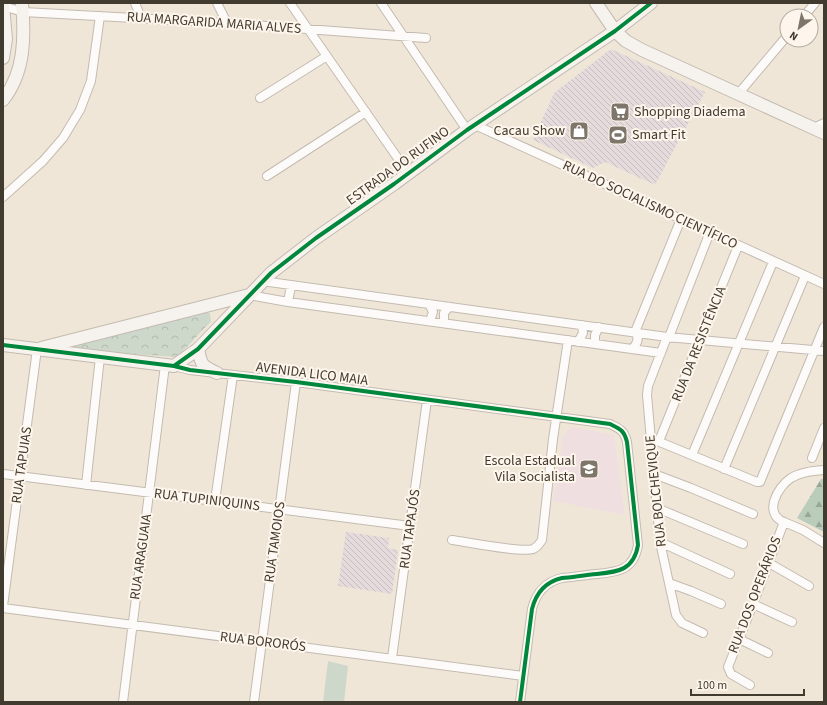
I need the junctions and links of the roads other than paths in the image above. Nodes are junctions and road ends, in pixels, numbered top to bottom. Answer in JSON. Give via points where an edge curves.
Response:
{"nodes":[{"id":1,"x":135,"y":3,"type":"edge"},
{"id":2,"x":217,"y":3,"type":"edge"},
{"id":3,"x":290,"y":3,"type":"edge"},
{"id":4,"x":382,"y":3,"type":"edge"},
{"id":5,"x":596,"y":3,"type":"edge"},
{"id":6,"x":652,"y":3,"type":"edge"},
{"id":7,"x":3,"y":6,"type":"edge"},
{"id":8,"x":22,"y":7,"type":"edge"},
{"id":9,"x":100,"y":16,"type":"junction"},
{"id":10,"x":142,"y":18,"type":"junction"},
{"id":11,"x":227,"y":23,"type":"junction"},
{"id":12,"x":308,"y":29,"type":"junction"},
{"id":13,"x":614,"y":31,"type":"junction"},
{"id":14,"x":405,"y":37,"type":"junction"},
{"id":15,"x":426,"y":38,"type":"dead end"},
{"id":16,"x":779,"y":46,"type":"edge"},
{"id":17,"x":327,"y":56,"type":"junction"},
{"id":18,"x":3,"y":58,"type":"edge"},
{"id":19,"x":739,"y":93,"type":"junction"},
{"id":20,"x":260,"y":98,"type":"dead end"},
{"id":21,"x":3,"y":100,"type":"edge"},
{"id":22,"x":366,"y":112,"type":"junction"},
{"id":23,"x":471,"y":128,"type":"junction"},
{"id":24,"x":821,"y":128,"type":"edge"},
{"id":25,"x":408,"y":173,"type":"junction"},
{"id":26,"x":267,"y":176,"type":"dead end"},
{"id":27,"x":3,"y":197,"type":"edge"},
{"id":28,"x":682,"y":219,"type":"junction"},
{"id":29,"x":710,"y":232,"type":"junction"},
{"id":30,"x":738,"y":246,"type":"junction"},
{"id":31,"x":773,"y":262,"type":"junction"},
{"id":32,"x":806,"y":276,"type":"junction"},
{"id":33,"x":262,"y":282,"type":"junction"},
{"id":34,"x":824,"y":284,"type":"edge"},
{"id":35,"x":291,"y":286,"type":"junction"},
{"id":36,"x":249,"y":295,"type":"junction"},
{"id":37,"x":288,"y":302,"type":"junction"},
{"id":38,"x":429,"y":304,"type":"junction"},
{"id":39,"x":210,"y":305,"type":"junction"},
{"id":40,"x":449,"y":307,"type":"junction"},
{"id":41,"x":430,"y":321,"type":"junction"},
{"id":42,"x":444,"y":323,"type":"junction"},
{"id":43,"x":582,"y":325,"type":"junction"},
{"id":44,"x":218,"y":327,"type":"junction"},
{"id":45,"x":599,"y":327,"type":"junction"},
{"id":46,"x":824,"y":327,"type":"edge"},
{"id":47,"x":635,"y":332,"type":"junction"},
{"id":48,"x":98,"y":333,"type":"junction"},
{"id":49,"x":668,"y":337,"type":"junction"},
{"id":50,"x":568,"y":340,"type":"junction"},
{"id":51,"x":700,"y":340,"type":"junction"},
{"id":52,"x":578,"y":342,"type":"junction"},
{"id":53,"x":595,"y":344,"type":"junction"},
{"id":54,"x":738,"y":344,"type":"junction"},
{"id":55,"x":3,"y":345,"type":"edge"},
{"id":56,"x":775,"y":347,"type":"junction"},
{"id":57,"x":37,"y":349,"type":"junction"},
{"id":58,"x":198,"y":349,"type":"junction"},
{"id":59,"x":632,"y":349,"type":"junction"},
{"id":60,"x":814,"y":350,"type":"junction"},
{"id":61,"x":824,"y":351,"type":"edge"},
{"id":62,"x":661,"y":353,"type":"junction"},
{"id":63,"x":100,"y":357,"type":"junction"},
{"id":64,"x":170,"y":366,"type":"junction"},
{"id":65,"x":217,"y":373,"type":"junction"},
{"id":66,"x":232,"y":375,"type":"junction"},
{"id":67,"x":296,"y":382,"type":"junction"},
{"id":68,"x":427,"y":400,"type":"junction"},
{"id":69,"x":557,"y":417,"type":"junction"},
{"id":70,"x":824,"y":428,"type":"edge"},
{"id":71,"x":650,"y":438,"type":"junction"},
{"id":72,"x":659,"y":441,"type":"junction"},
{"id":73,"x":692,"y":455,"type":"junction"},
{"id":74,"x":812,"y":458,"type":"dead end"},
{"id":75,"x":724,"y":469,"type":"junction"},
{"id":76,"x":824,"y":470,"type":"edge"},
{"id":77,"x":3,"y":474,"type":"edge"},
{"id":78,"x":654,"y":474,"type":"junction"},
{"id":79,"x":20,"y":477,"type":"junction"},
{"id":80,"x":86,"y":485,"type":"junction"},
{"id":81,"x":150,"y":493,"type":"junction"},
{"id":82,"x":215,"y":501,"type":"junction"},
{"id":83,"x":657,"y":508,"type":"junction"},
{"id":84,"x":279,"y":509,"type":"junction"},
{"id":85,"x":753,"y":514,"type":"dead end"},
{"id":86,"x":784,"y":522,"type":"junction"},
{"id":87,"x":410,"y":526,"type":"junction"},
{"id":88,"x":452,"y":540,"type":"dead end"},
{"id":89,"x":660,"y":542,"type":"junction"},
{"id":90,"x":824,"y":543,"type":"edge"},
{"id":91,"x":743,"y":544,"type":"dead end"},
{"id":92,"x":769,"y":562,"type":"junction"},
{"id":93,"x":730,"y":574,"type":"dead end"},
{"id":94,"x":669,"y":583,"type":"junction"},
{"id":95,"x":809,"y":586,"type":"dead end"},
{"id":96,"x":721,"y":604,"type":"dead end"},
{"id":97,"x":753,"y":604,"type":"junction"},
{"id":98,"x":3,"y":607,"type":"edge"},
{"id":99,"x":792,"y":622,"type":"dead end"},
{"id":100,"x":132,"y":624,"type":"junction"},
{"id":101,"x":703,"y":633,"type":"dead end"},
{"id":102,"x":739,"y":638,"type":"junction"},
{"id":103,"x":262,"y":641,"type":"junction"},
{"id":104,"x":768,"y":653,"type":"dead end"},
{"id":105,"x":392,"y":658,"type":"junction"},
{"id":106,"x":523,"y":676,"type":"junction"},
{"id":107,"x":750,"y":685,"type":"dead end"},
{"id":108,"x":123,"y":702,"type":"edge"},
{"id":109,"x":254,"y":702,"type":"edge"},
{"id":110,"x":520,"y":702,"type":"edge"}],
"edges":[{"from":1,"to":10,"type":"street"},
{"from":2,"to":11,"type":"street"},
{"from":3,"to":12,"type":"street"},
{"from":4,"to":14,"type":"street"},
{"from":5,"to":13,"type":"street"},
{"from":6,"to":13,"type":"street","name":"ESTRADA DO RUFINO"},
{"from":7,"to":8,"type":"street","name":"RUA MARGARIDA MARIA ALVES"},
{"from":7,"to":18,"type":"street","via":[[6,39]]},
{"from":8,"to":9,"type":"street","name":"RUA MARGARIDA MARIA ALVES"},
{"from":8,"to":21,"type":"street","via":[[24,34],[19,70]]},
{"from":9,"to":10,"type":"street","name":"RUA MARGARIDA MARIA ALVES"},
{"from":9,"to":27,"type":"street","via":[[91,81],[80,110],[63,138],[43,162]]},
{"from":10,"to":11,"type":"street","name":"RUA MARGARIDA MARIA ALVES"},
{"from":11,"to":12,"type":"street","name":"RUA MARGARIDA MARIA ALVES"},
{"from":12,"to":14,"type":"street","name":"RUA MARGARIDA MARIA ALVES"},
{"from":12,"to":17,"type":"street"},
{"from":13,"to":19,"type":"street","via":[[642,50]]},
{"from":13,"to":23,"type":"street","name":"ESTRADA DO RUFINO"},
{"from":14,"to":15,"type":"street","name":"RUA MARGARIDA MARIA ALVES"},
{"from":14,"to":23,"type":"street"},
{"from":16,"to":19,"type":"street"},
{"from":17,"to":20,"type":"street"},
{"from":17,"to":22,"type":"street"},
{"from":19,"to":24,"type":"street"},
{"from":22,"to":25,"type":"street"},
{"from":22,"to":26,"type":"street"},
{"from":23,"to":25,"type":"street","name":"ESTRADA DO RUFINO"},
{"from":23,"to":28,"type":"street","name":"RUA DO SOCIALISMO CIENTÍFICO"},
{"from":25,"to":33,"type":"street","name":"ESTRADA DO RUFINO","via":[[316,238]]},
{"from":28,"to":29,"type":"street","name":"RUA DO SOCIALISMO CIENTÍFICO"},
{"from":28,"to":47,"type":"street"},
{"from":29,"to":30,"type":"street","name":"RUA DO SOCIALISMO CIENTÍFICO"},
{"from":29,"to":49,"type":"street","name":"RUA BOLCHEVIQUE"},
{"from":30,"to":31,"type":"street","name":"RUA DO SOCIALISMO CIENTÍFICO"},
{"from":30,"to":51,"type":"street","name":"RUA DA RESISTÊNCIA"},
{"from":31,"to":32,"type":"street","name":"RUA DO SOCIALISMO CIENTÍFICO"},
{"from":31,"to":54,"type":"street"},
{"from":32,"to":34,"type":"street","name":"RUA DO SOCIALISMO CIENTÍFICO"},
{"from":32,"to":56,"type":"street"},
{"from":33,"to":35,"type":"street"},
{"from":33,"to":36,"type":"street","name":"ESTRADA DO RUFINO"},
{"from":35,"to":37,"type":"street"},
{"from":35,"to":38,"type":"street"},
{"from":36,"to":37,"type":"street"},
{"from":36,"to":39,"type":"street"},
{"from":36,"to":44,"type":"street","name":"ESTRADA DO RUFINO"},
{"from":37,"to":41,"type":"street"},
{"from":38,"to":40,"type":"street"},
{"from":38,"to":41,"type":"street","via":[[433,312]]},
{"from":39,"to":44,"type":"street","via":[[219,319]]},
{"from":39,"to":48,"type":"street"},
{"from":40,"to":42,"type":"street","via":[[444,313]]},
{"from":40,"to":43,"type":"street"},
{"from":41,"to":42,"type":"street"},
{"from":42,"to":50,"type":"street"},
{"from":43,"to":45,"type":"street"},
{"from":43,"to":52,"type":"street","via":[[583,333]]},
{"from":44,"to":58,"type":"street","name":"ESTRADA DO RUFINO"},
{"from":45,"to":47,"type":"street"},
{"from":45,"to":53,"type":"street","via":[[595,335]]},
{"from":46,"to":60,"type":"street"},
{"from":47,"to":49,"type":"street"},
{"from":47,"to":59,"type":"street","via":[[638,341]]},
{"from":48,"to":57,"type":"street"},
{"from":48,"to":63,"type":"street","via":[[91,344],[95,354]]},
{"from":49,"to":51,"type":"street"},
{"from":49,"to":62,"type":"street","name":"RUA BOLCHEVIQUE"},
{"from":50,"to":52,"type":"street"},
{"from":50,"to":69,"type":"street"},
{"from":51,"to":54,"type":"street"},
{"from":51,"to":72,"type":"street","name":"RUA DA RESISTÊNCIA"},
{"from":52,"to":53,"type":"street"},
{"from":53,"to":59,"type":"street"},
{"from":54,"to":56,"type":"street"},
{"from":54,"to":73,"type":"street"},
{"from":55,"to":57,"type":"street","name":"AVENIDA LICO MAIA"},
{"from":56,"to":60,"type":"street"},
{"from":56,"to":75,"type":"street"},
{"from":57,"to":63,"type":"street","name":"AVENIDA LICO MAIA"},
{"from":57,"to":79,"type":"street","name":"RUA TAPUIAS"},
{"from":58,"to":64,"type":"street","name":"ESTRADA DO RUFINO"},
{"from":58,"to":65,"type":"street","via":[[200,363]]},
{"from":59,"to":62,"type":"street"},
{"from":60,"to":61,"type":"street"},
{"from":60,"to":75,"type":"street","via":[[760,482]]},
{"from":62,"to":71,"type":"street","name":"RUA BOLCHEVIQUE","via":[[648,386]]},
{"from":63,"to":64,"type":"street","name":"AVENIDA LICO MAIA"},
{"from":63,"to":80,"type":"street"},
{"from":64,"to":65,"type":"street","name":"AVENIDA LICO MAIA"},
{"from":64,"to":81,"type":"street","name":"RUA ARAGUAIA"},
{"from":65,"to":66,"type":"street","name":"AVENIDA LICO MAIA"},
{"from":66,"to":67,"type":"street","name":"AVENIDA LICO MAIA"},
{"from":66,"to":82,"type":"street"},
{"from":67,"to":68,"type":"street","name":"AVENIDA LICO MAIA"},
{"from":67,"to":84,"type":"street","name":"RUA TAMOIOS"},
{"from":68,"to":69,"type":"street","name":"AVENIDA LICO MAIA"},
{"from":68,"to":87,"type":"street","name":"RUA TAPAJÓS"},
{"from":69,"to":88,"type":"street","via":[[544,527],[538,547],[532,550],[518,549]]},
{"from":69,"to":106,"type":"street","name":"AVENIDA LICO MAIA","via":[[610,424],[624,433],[638,545],[637,552],[626,568],[617,572],[553,580],[539,592],[532,609]]},
{"from":70,"to":74,"type":"street"},
{"from":71,"to":72,"type":"street"},
{"from":71,"to":78,"type":"street","name":"RUA BOLCHEVIQUE"},
{"from":72,"to":73,"type":"street"},
{"from":73,"to":75,"type":"street"},
{"from":76,"to":86,"type":"street","name":"RUA DOS OPERÁRIOS","via":[[799,475],[780,489],[772,510],[774,516]]},
{"from":77,"to":79,"type":"street","name":"RUA TUPINIQUINS"},
{"from":78,"to":83,"type":"street","name":"RUA BOLCHEVIQUE"},
{"from":78,"to":85,"type":"street"},
{"from":79,"to":80,"type":"street","name":"RUA TUPINIQUINS"},
{"from":79,"to":98,"type":"street","name":"RUA TAPUIAS"},
{"from":80,"to":81,"type":"street","name":"RUA TUPINIQUINS"},
{"from":81,"to":82,"type":"street","name":"RUA TUPINIQUINS"},
{"from":81,"to":100,"type":"street","name":"RUA ARAGUAIA"},
{"from":82,"to":84,"type":"street","name":"RUA TUPINIQUINS"},
{"from":83,"to":89,"type":"street","name":"RUA BOLCHEVIQUE"},
{"from":83,"to":91,"type":"street"},
{"from":84,"to":87,"type":"street","name":"RUA TUPINIQUINS"},
{"from":84,"to":103,"type":"street","name":"RUA TAMOIOS"},
{"from":86,"to":90,"type":"street"},
{"from":86,"to":92,"type":"street","name":"RUA DOS OPERÁRIOS"},
{"from":87,"to":105,"type":"street","name":"RUA TAPAJÓS"},
{"from":89,"to":93,"type":"street"},
{"from":89,"to":94,"type":"street","name":"RUA BOLCHEVIQUE"},
{"from":92,"to":95,"type":"street"},
{"from":92,"to":97,"type":"street","name":"RUA DOS OPERÁRIOS"},
{"from":94,"to":96,"type":"street"},
{"from":94,"to":101,"type":"street","name":"RUA BOLCHEVIQUE","via":[[678,620]]},
{"from":97,"to":99,"type":"street"},
{"from":97,"to":102,"type":"street","name":"RUA DOS OPERÁRIOS"},
{"from":98,"to":100,"type":"street","name":"RUA BORORÓS"},
{"from":100,"to":103,"type":"street","name":"RUA BORORÓS"},
{"from":100,"to":108,"type":"street","name":"RUA ARAGUAIA"},
{"from":102,"to":104,"type":"street"},
{"from":102,"to":107,"type":"street","name":"RUA DOS OPERÁRIOS","via":[[728,667],[731,674]]},
{"from":103,"to":105,"type":"street","name":"RUA BORORÓS"},
{"from":103,"to":109,"type":"street","name":"RUA TAMOIOS"},
{"from":105,"to":106,"type":"street","name":"RUA BORORÓS"},
{"from":106,"to":110,"type":"street"}]}
